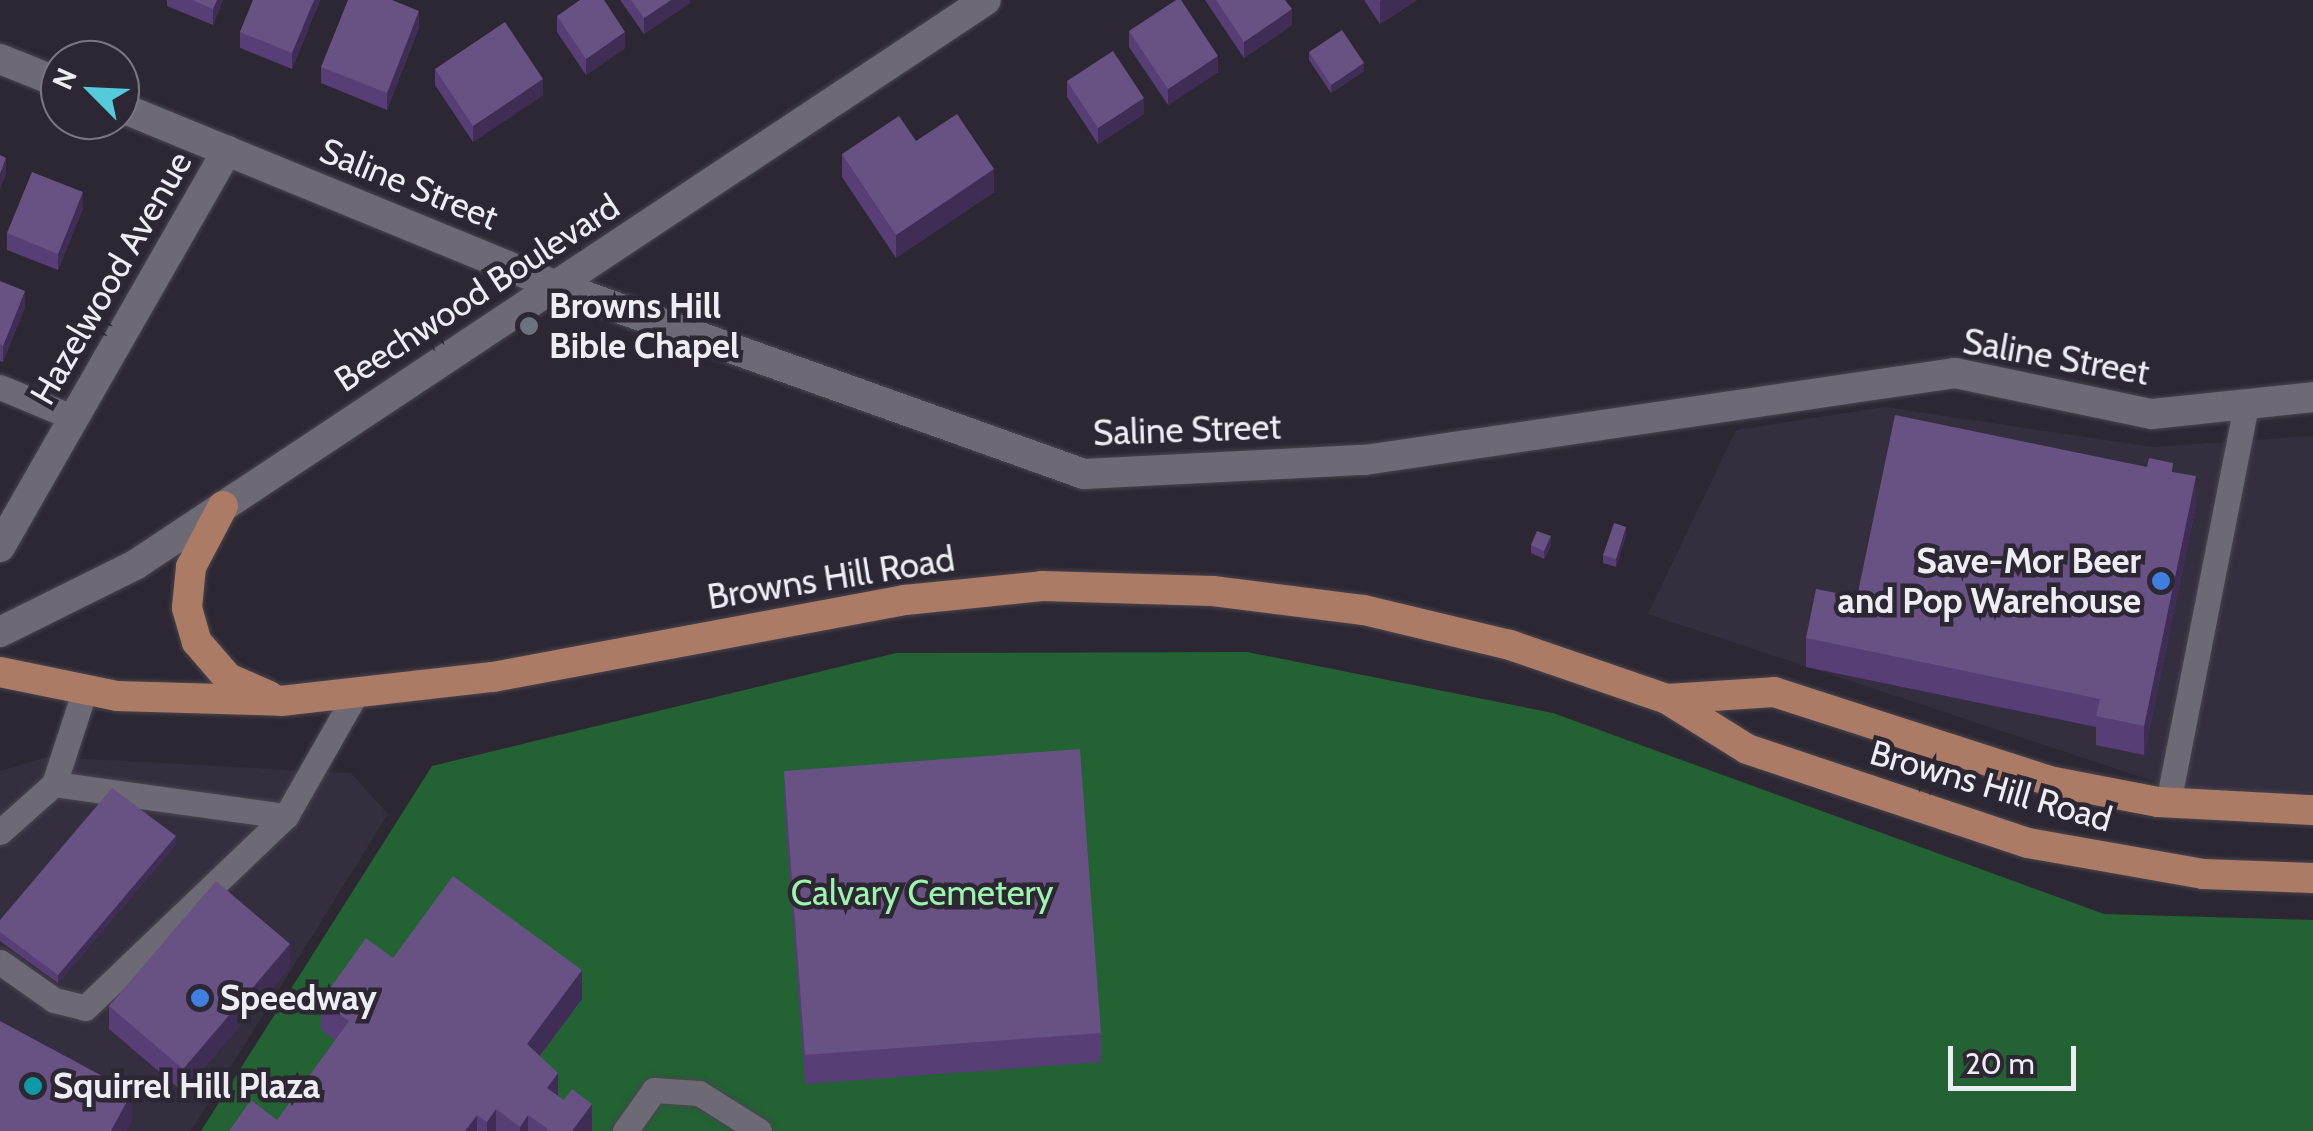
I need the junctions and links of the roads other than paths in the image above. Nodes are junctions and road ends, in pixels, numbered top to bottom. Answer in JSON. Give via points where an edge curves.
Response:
{"nodes":[{"id":1,"x":986,"y":0,"type":"edge"},
{"id":2,"x":0,"y":59,"type":"edge"},
{"id":3,"x":40,"y":75,"type":"edge"},
{"id":4,"x":140,"y":115,"type":"edge"},
{"id":5,"x":228,"y":150,"type":"junction"},
{"id":6,"x":554,"y":285,"type":"junction"},
{"id":7,"x":0,"y":387,"type":"edge"},
{"id":8,"x":2313,"y":397,"type":"edge"},
{"id":9,"x":2246,"y":404,"type":"junction"},
{"id":10,"x":74,"y":418,"type":"junction"},
{"id":11,"x":223,"y":506,"type":"junction"},
{"id":12,"x":0,"y":547,"type":"edge"},
{"id":13,"x":0,"y":632,"type":"edge"},
{"id":14,"x":0,"y":672,"type":"edge"},
{"id":15,"x":85,"y":689,"type":"junction"},
{"id":16,"x":356,"y":695,"type":"junction"},
{"id":17,"x":1668,"y":698,"type":"junction"},
{"id":18,"x":281,"y":701,"type":"junction"},
{"id":19,"x":54,"y":784,"type":"junction"},
{"id":20,"x":2168,"y":803,"type":"junction"},
{"id":21,"x":2313,"y":810,"type":"edge"},
{"id":22,"x":286,"y":816,"type":"junction"},
{"id":23,"x":0,"y":832,"type":"edge"},
{"id":24,"x":2313,"y":878,"type":"edge"},
{"id":25,"x":0,"y":962,"type":"edge"},
{"id":26,"x":625,"y":1131,"type":"edge"},
{"id":27,"x":759,"y":1131,"type":"edge"}],
"edges":[{"from":1,"to":6,"type":"street","name":"Beechwood Boulevard"},
{"from":2,"to":3,"type":"street"},
{"from":4,"to":5,"type":"street","name":"Saline Street"},
{"from":5,"to":6,"type":"street","name":"Saline Street"},
{"from":5,"to":10,"type":"street","name":"Hazelwood Avenue"},
{"from":6,"to":9,"type":"street","name":"Saline Street","via":[[1084,474],[1365,460],[1955,373],[2152,414]]},
{"from":6,"to":11,"type":"street","name":"Beechwood Boulevard"},
{"from":7,"to":10,"type":"lane"},
{"from":8,"to":9,"type":"street","name":"Saline Street"},
{"from":9,"to":20,"type":"lane"},
{"from":10,"to":12,"type":"street","name":"Hazelwood Avenue"},
{"from":11,"to":13,"type":"street","name":"Beechwood Boulevard","via":[[135,565]]},
{"from":11,"to":18,"type":"main road","via":[[192,567],[187,608],[197,642],[228,678]]},
{"from":14,"to":15,"type":"main road","name":"Browns Hill Road"},
{"from":15,"to":18,"type":"main road","name":"Browns Hill Road"},
{"from":15,"to":19,"type":"lane"},
{"from":16,"to":17,"type":"main road","name":"Browns Hill Road","via":[[904,600],[1042,586],[1213,591],[1364,610],[1510,645]]},
{"from":16,"to":18,"type":"main road","name":"Browns Hill Road"},
{"from":16,"to":22,"type":"lane"},
{"from":17,"to":20,"type":"main road","name":"Browns Hill Road","via":[[1774,692],[2049,780]]},
{"from":17,"to":24,"type":"main road","name":"Browns Hill Road","via":[[1747,749],[2028,843],[2203,874]]},
{"from":19,"to":22,"type":"lane"},
{"from":19,"to":23,"type":"lane"},
{"from":20,"to":21,"type":"main road","name":"Browns Hill Road"},
{"from":22,"to":25,"type":"lane","via":[[85,1008],[54,1000]]},
{"from":26,"to":27,"type":"lane","via":[[654,1090],[699,1093]]}]}
